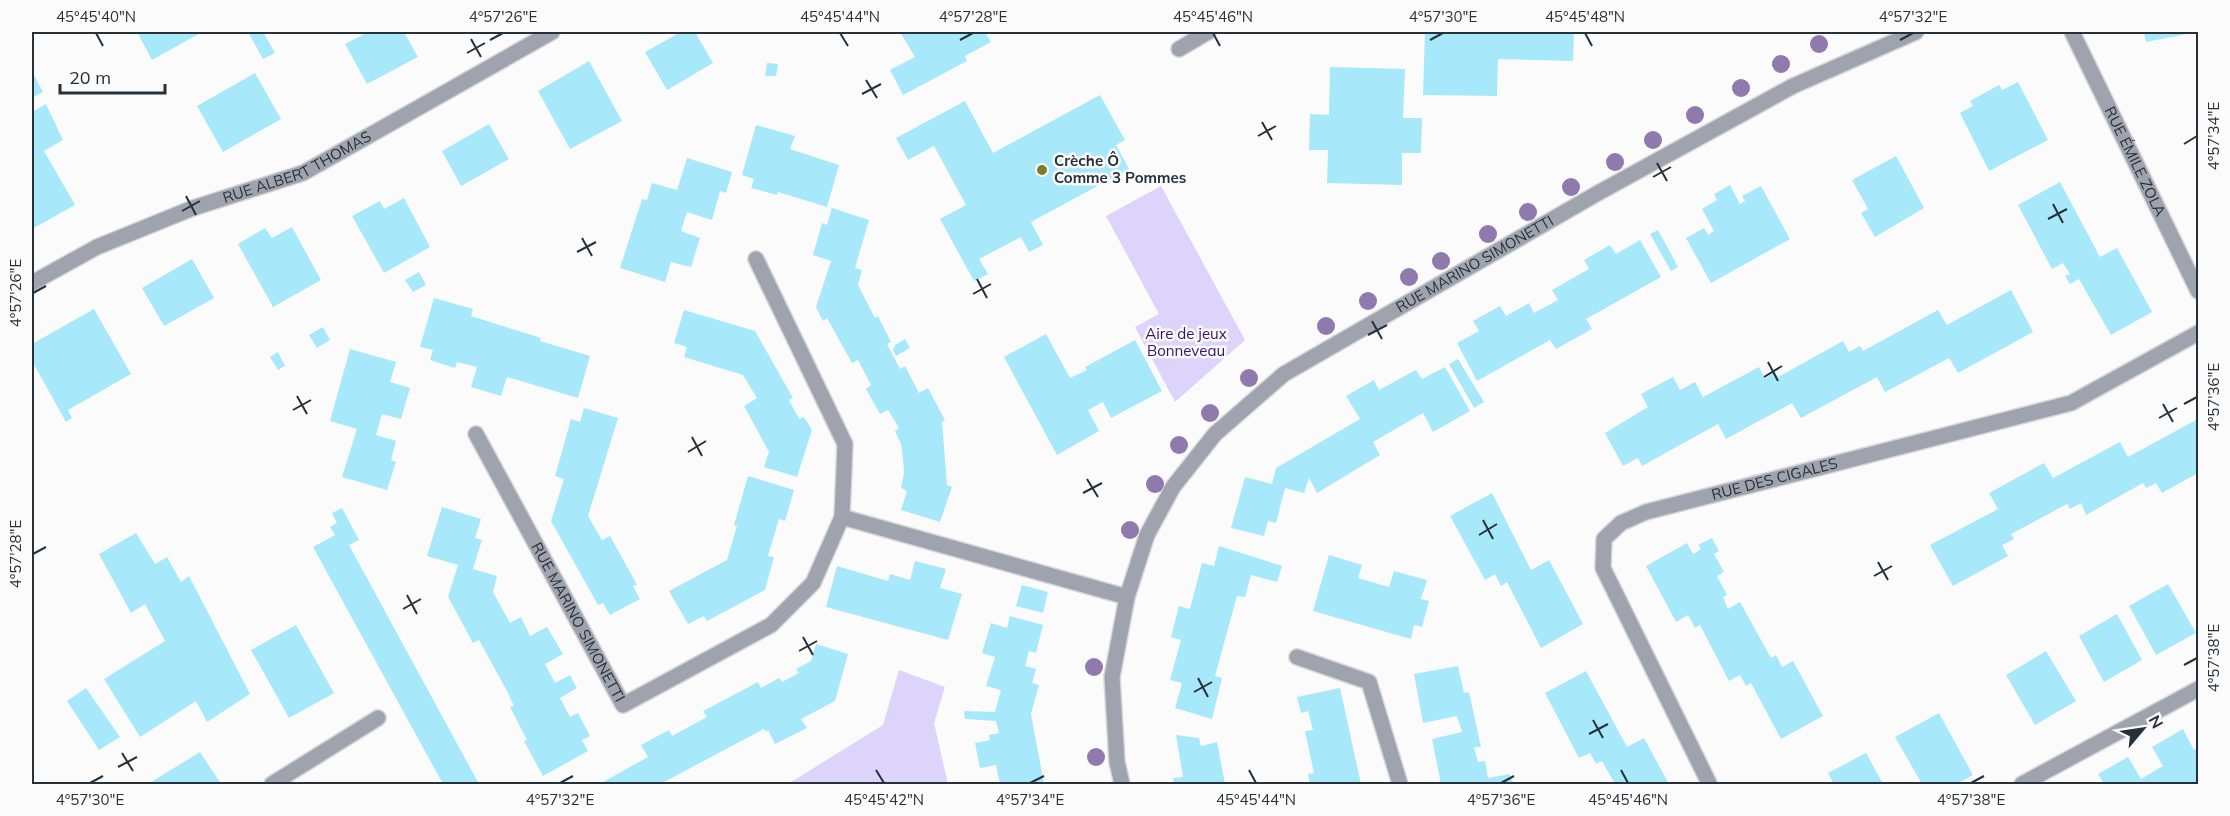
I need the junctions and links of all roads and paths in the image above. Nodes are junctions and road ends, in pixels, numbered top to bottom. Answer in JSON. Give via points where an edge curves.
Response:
{"nodes":[{"id":1,"x":552,"y":32,"type":"edge"},
{"id":2,"x":1208,"y":32,"type":"edge"},
{"id":3,"x":1916,"y":32,"type":"edge"},
{"id":4,"x":2072,"y":32,"type":"edge"},
{"id":5,"x":1179,"y":49,"type":"dead end"},
{"id":6,"x":756,"y":260,"type":"dead end"},
{"id":7,"x":32,"y":283,"type":"edge"},
{"id":8,"x":2199,"y":291,"type":"edge"},
{"id":9,"x":2199,"y":333,"type":"edge"},
{"id":10,"x":476,"y":434,"type":"dead end"},
{"id":11,"x":842,"y":517,"type":"junction"},
{"id":12,"x":1127,"y":597,"type":"junction"},
{"id":13,"x":1297,"y":657,"type":"dead end"},
{"id":14,"x":2199,"y":688,"type":"edge"},
{"id":15,"x":378,"y":718,"type":"dead end"},
{"id":16,"x":1710,"y":783,"type":"dead end"},
{"id":17,"x":272,"y":784,"type":"edge"},
{"id":18,"x":1122,"y":784,"type":"edge"},
{"id":19,"x":1400,"y":784,"type":"edge"},
{"id":20,"x":2022,"y":784,"type":"edge"}],
"edges":[{"from":1,"to":7,"type":"street","name":"RUE ALBERT THOMAS","via":[[303,173],[193,208],[97,248]]},
{"from":2,"to":5,"type":"street"},
{"from":3,"to":12,"type":"street","name":"RUE MARINO SIMONETTI","via":[[1793,86],[1284,374],[1215,434],[1173,487],[1147,535]]},
{"from":4,"to":8,"type":"street","name":"RUE ÉMILE ZOLA"},
{"from":6,"to":11,"type":"street","name":"RUE MARINO SIMONETTI","via":[[845,444]]},
{"from":9,"to":16,"type":"street","name":"RUE DES CIGALES","via":[[2071,404],[1646,512],[1621,523],[1604,539],[1603,568]]},
{"from":10,"to":11,"type":"street","name":"RUE MARINO SIMONETTI","via":[[623,705],[771,625],[813,584]]},
{"from":11,"to":12,"type":"street"},
{"from":12,"to":18,"type":"street","name":"RUE MARINO SIMONETTI","via":[[1112,677]]},
{"from":13,"to":19,"type":"street","via":[[1369,682]]},
{"from":14,"to":20,"type":"street"},
{"from":15,"to":17,"type":"street"}]}
